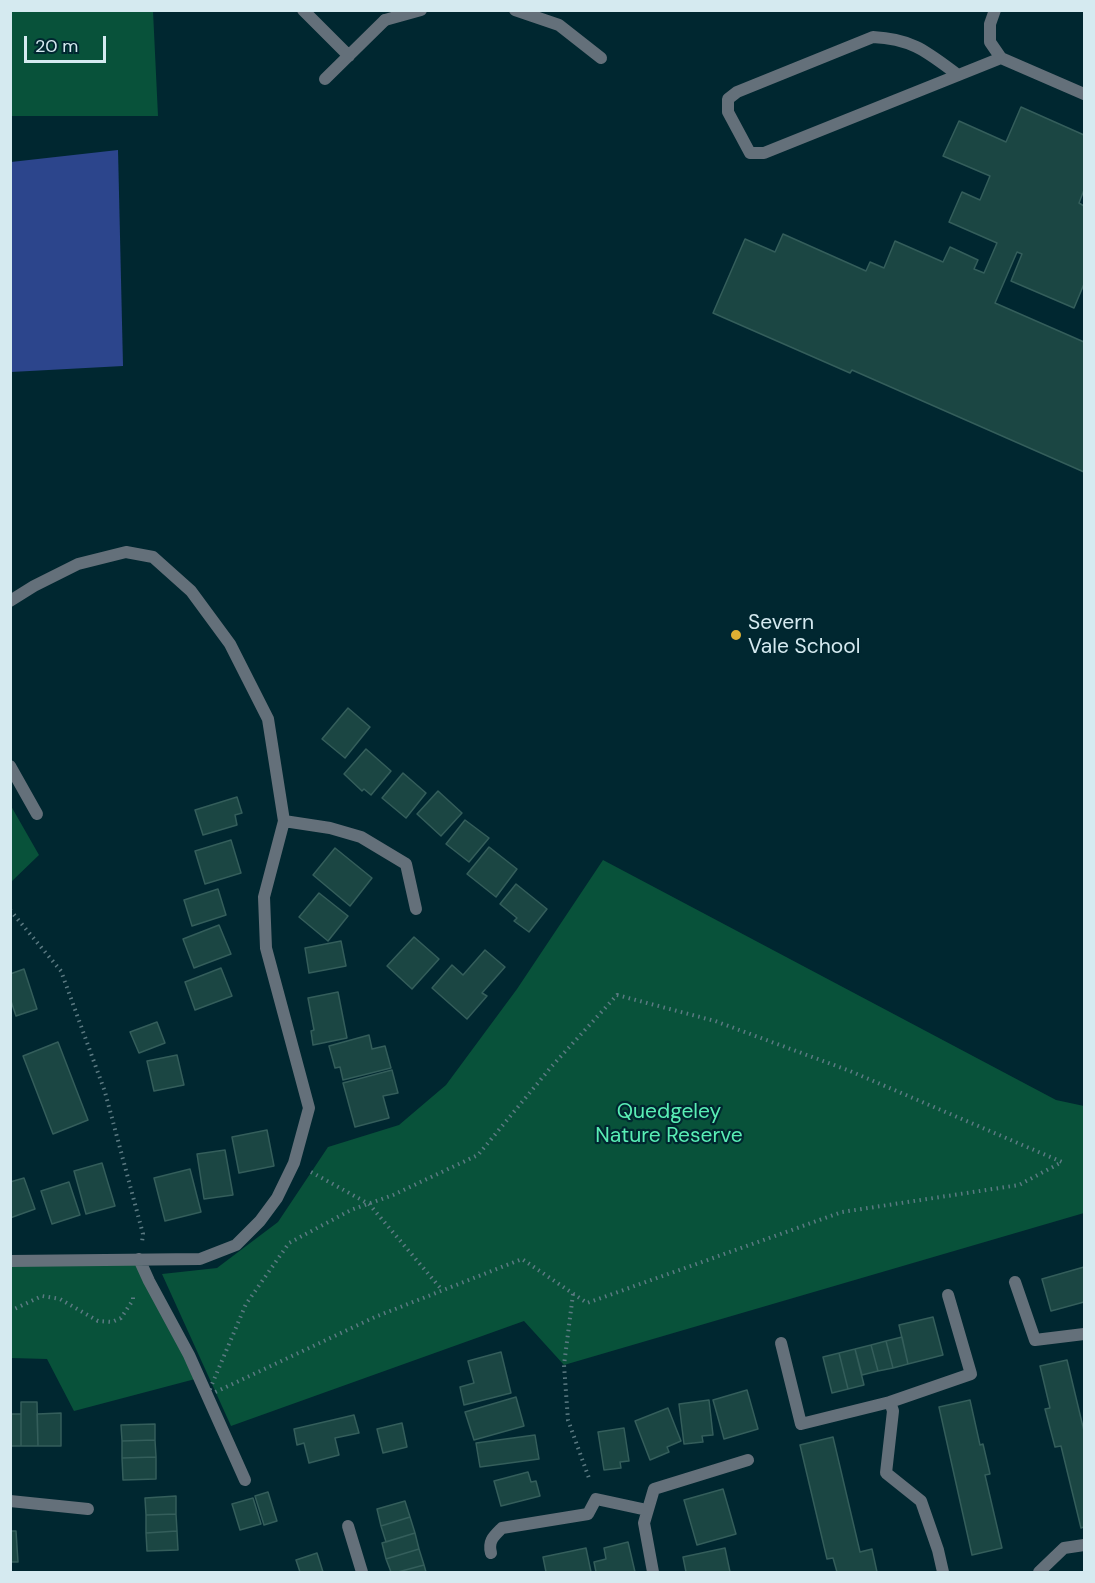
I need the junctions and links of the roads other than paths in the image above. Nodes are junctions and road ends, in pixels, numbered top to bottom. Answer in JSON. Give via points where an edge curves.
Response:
{"nodes":[{"id":1,"x":303,"y":10,"type":"edge"},
{"id":2,"x":422,"y":10,"type":"edge"},
{"id":3,"x":515,"y":10,"type":"edge"},
{"id":4,"x":995,"y":10,"type":"edge"},
{"id":5,"x":349,"y":56,"type":"junction"},
{"id":6,"x":601,"y":58,"type":"dead end"},
{"id":7,"x":1001,"y":58,"type":"junction"},
{"id":8,"x":958,"y":75,"type":"junction"},
{"id":9,"x":325,"y":79,"type":"dead end"},
{"id":10,"x":1084,"y":94,"type":"edge"},
{"id":11,"x":10,"y":601,"type":"edge"},
{"id":12,"x":10,"y":766,"type":"edge"},
{"id":13,"x":38,"y":814,"type":"dead end"},
{"id":14,"x":284,"y":821,"type":"junction"},
{"id":15,"x":416,"y":909,"type":"dead end"},
{"id":16,"x":139,"y":1259,"type":"junction"},
{"id":17,"x":10,"y":1261,"type":"edge"},
{"id":18,"x":1015,"y":1282,"type":"dead end"},
{"id":19,"x":948,"y":1295,"type":"dead end"},
{"id":20,"x":1084,"y":1335,"type":"edge"},
{"id":21,"x":780,"y":1343,"type":"dead end"},
{"id":22,"x":892,"y":1407,"type":"junction"},
{"id":23,"x":748,"y":1460,"type":"dead end"},
{"id":24,"x":245,"y":1480,"type":"dead end"},
{"id":25,"x":10,"y":1502,"type":"edge"},
{"id":26,"x":88,"y":1509,"type":"dead end"},
{"id":27,"x":647,"y":1510,"type":"junction"},
{"id":28,"x":348,"y":1526,"type":"dead end"},
{"id":29,"x":1084,"y":1545,"type":"edge"},
{"id":30,"x":491,"y":1554,"type":"dead end"},
{"id":31,"x":362,"y":1572,"type":"edge"},
{"id":32,"x":653,"y":1572,"type":"edge"},
{"id":33,"x":943,"y":1572,"type":"edge"},
{"id":34,"x":1039,"y":1572,"type":"edge"}],
"edges":[{"from":1,"to":5,"type":"street"},
{"from":2,"to":5,"type":"street","via":[[386,20]]},
{"from":3,"to":6,"type":"street","via":[[559,25]]},
{"from":4,"to":7,"type":"street","via":[[990,42]]},
{"from":5,"to":9,"type":"street"},
{"from":7,"to":8,"type":"street"},
{"from":7,"to":10,"type":"street"},
{"from":8,"to":8,"type":"street","via":[[764,153],[750,153],[728,112],[728,99],[737,92],[873,37],[894,38],[919,46]]},
{"from":11,"to":14,"type":"street","via":[[78,564],[126,552],[153,557],[191,591],[230,644],[268,719]]},
{"from":12,"to":13,"type":"street"},
{"from":14,"to":15,"type":"street","via":[[361,837],[406,864]]},
{"from":14,"to":16,"type":"street","via":[[264,897],[266,948],[309,1108],[294,1163],[277,1198],[236,1245],[200,1258]]},
{"from":16,"to":17,"type":"street"},
{"from":16,"to":24,"type":"street","via":[[189,1355]]},
{"from":18,"to":20,"type":"street","via":[[1035,1341]]},
{"from":19,"to":22,"type":"street","via":[[971,1374]]},
{"from":21,"to":22,"type":"street","via":[[801,1424]]},
{"from":22,"to":33,"type":"street","via":[[886,1473],[921,1501]]},
{"from":23,"to":27,"type":"street","via":[[654,1489]]},
{"from":25,"to":26,"type":"street"},
{"from":27,"to":30,"type":"street","via":[[596,1499],[588,1514],[502,1528],[492,1537]]},
{"from":27,"to":32,"type":"street","via":[[644,1523]]},
{"from":28,"to":31,"type":"street"},
{"from":29,"to":34,"type":"street","via":[[1064,1548]]}]}
